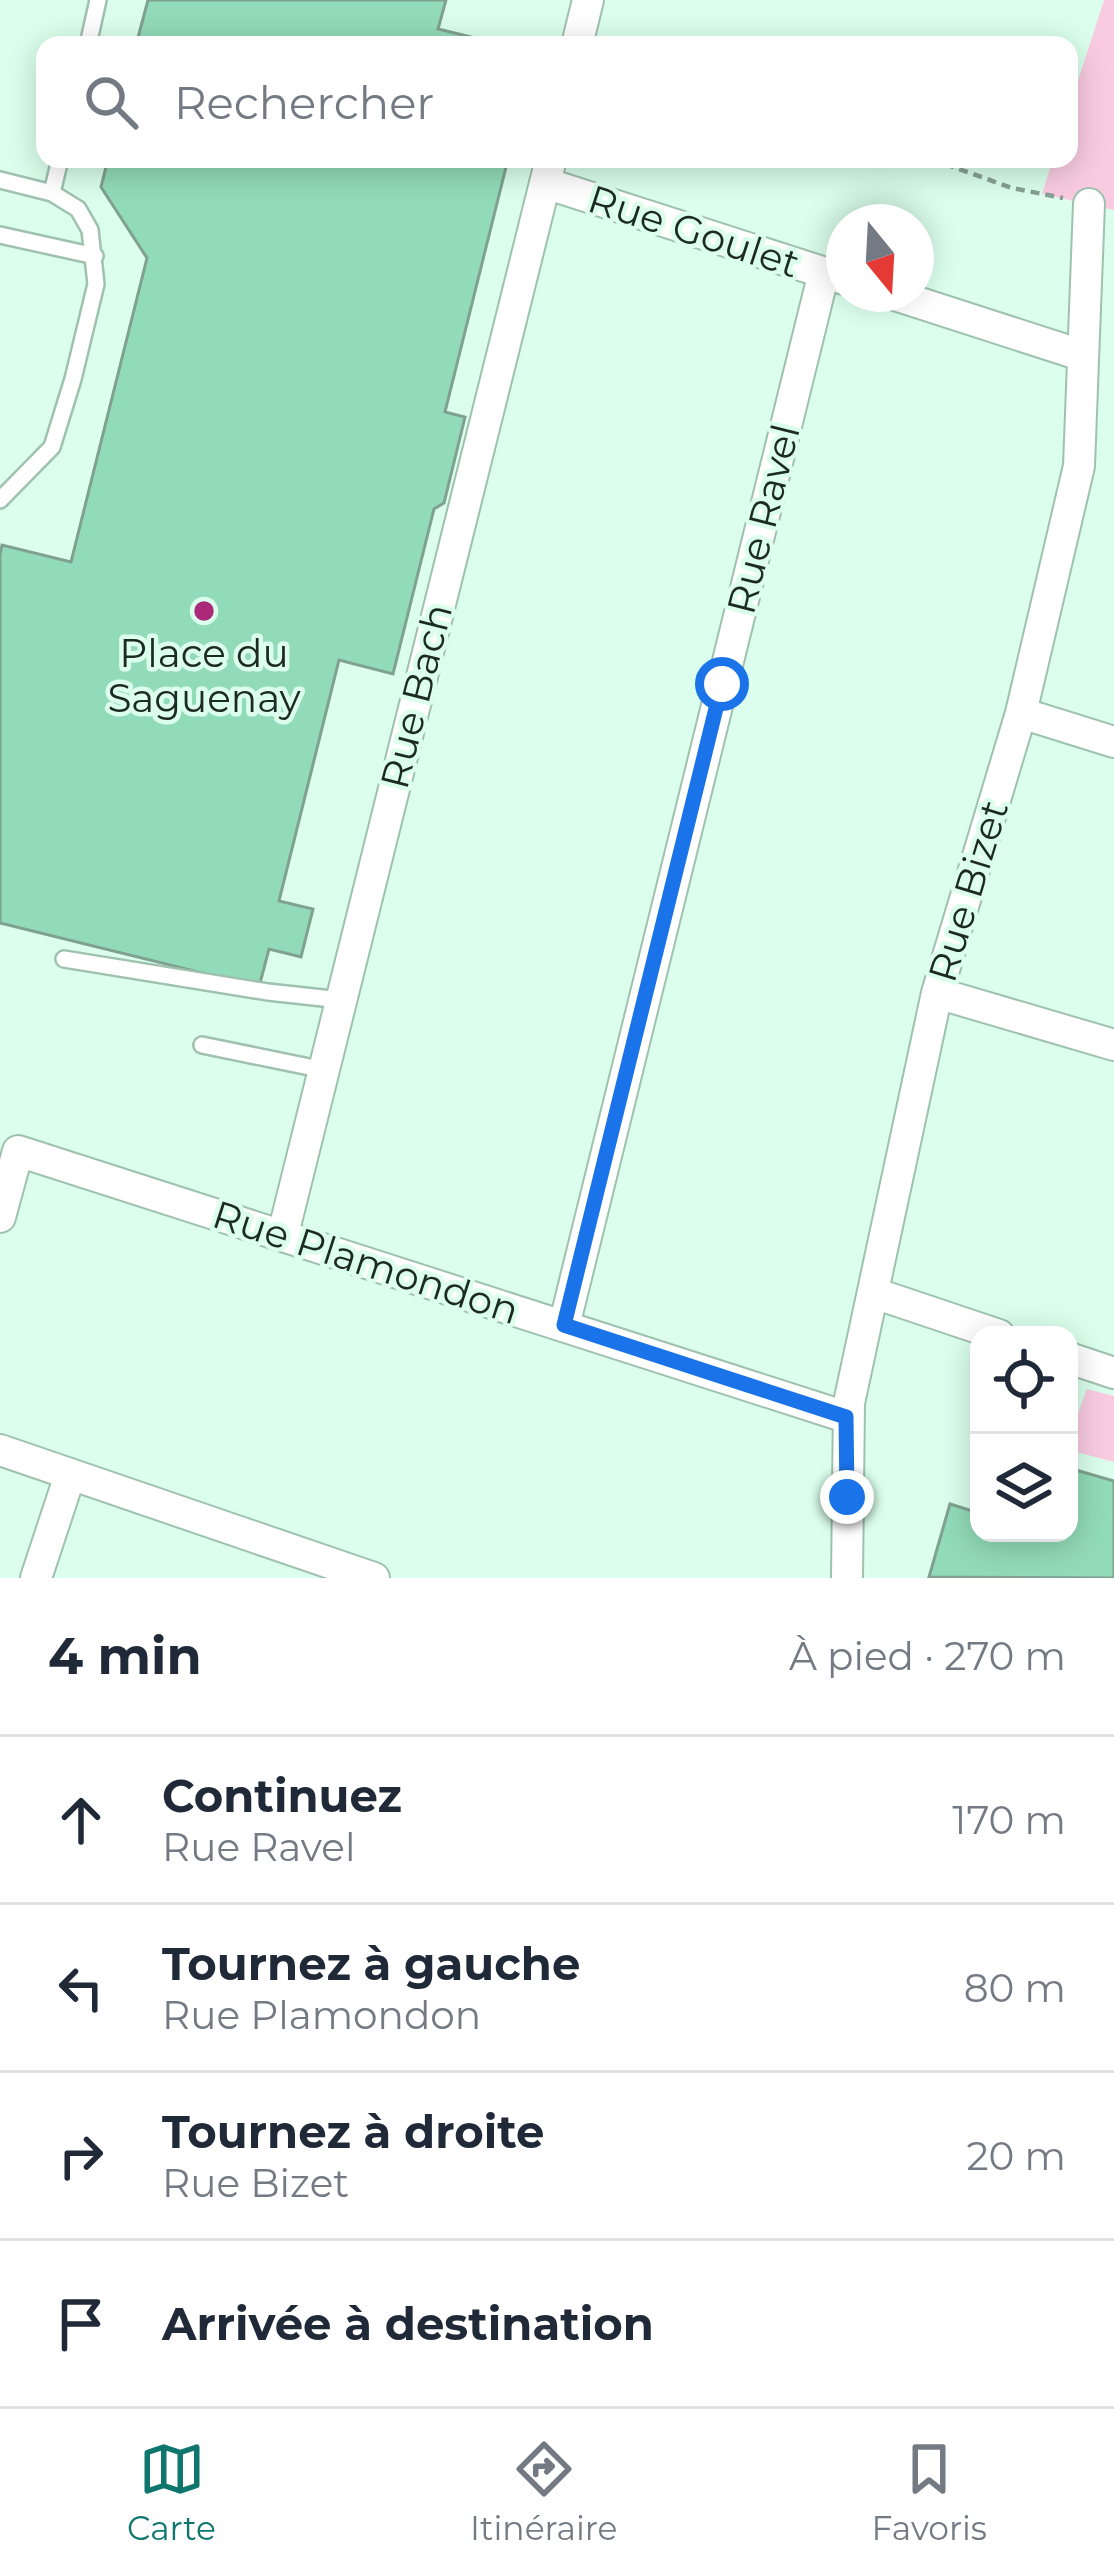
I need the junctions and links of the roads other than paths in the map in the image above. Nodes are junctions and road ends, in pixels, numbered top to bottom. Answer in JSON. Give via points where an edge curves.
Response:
{"nodes":[{"id":1,"x":98,"y":0,"type":"edge"},
{"id":2,"x":588,"y":0,"type":"edge"},
{"id":3,"x":90,"y":36,"type":"edge"},
{"id":4,"x":579,"y":36,"type":"edge"},
{"id":5,"x":58,"y":168,"type":"edge"},
{"id":6,"x":548,"y":171,"type":"edge"},
{"id":7,"x":0,"y":180,"type":"edge"},
{"id":8,"x":52,"y":194,"type":"junction"},
{"id":9,"x":1089,"y":204,"type":"road end"},
{"id":10,"x":0,"y":235,"type":"edge"},
{"id":11,"x":95,"y":256,"type":"junction"},
{"id":12,"x":826,"y":272,"type":"edge"},
{"id":13,"x":826,"y":306,"type":"edge"},
{"id":14,"x":934,"y":307,"type":"edge"},
{"id":15,"x":1082,"y":355,"type":"junction"},
{"id":16,"x":0,"y":500,"type":"edge"},
{"id":17,"x":1021,"y":712,"type":"junction"},
{"id":18,"x":1114,"y":742,"type":"edge"},
{"id":19,"x":64,"y":958,"type":"dead end"},
{"id":20,"x":937,"y":993,"type":"junction"},
{"id":21,"x":341,"y":1000,"type":"junction"},
{"id":22,"x":202,"y":1045,"type":"dead end"},
{"id":23,"x":1114,"y":1046,"type":"edge"},
{"id":24,"x":324,"y":1070,"type":"junction"},
{"id":25,"x":0,"y":1217,"type":"edge"},
{"id":26,"x":283,"y":1234,"type":"junction"},
{"id":27,"x":874,"y":1293,"type":"junction"},
{"id":28,"x":564,"y":1325,"type":"junction"},
{"id":29,"x":973,"y":1326,"type":"edge"},
{"id":30,"x":1078,"y":1361,"type":"edge"},
{"id":31,"x":1114,"y":1373,"type":"edge"},
{"id":32,"x":846,"y":1417,"type":"junction"},
{"id":33,"x":0,"y":1450,"type":"edge"},
{"id":34,"x":70,"y":1475,"type":"junction"},
{"id":35,"x":36,"y":1578,"type":"edge"},
{"id":36,"x":374,"y":1578,"type":"edge"},
{"id":37,"x":847,"y":1578,"type":"edge"}],
"edges":[{"from":1,"to":3,"type":"lane"},
{"from":2,"to":4,"type":"street"},
{"from":5,"to":8,"type":"lane"},
{"from":6,"to":12,"type":"street","name":"Rue Goulet"},
{"from":6,"to":21,"type":"street","name":"Rue Bach"},
{"from":7,"to":8,"type":"lane"},
{"from":8,"to":11,"type":"lane","via":[[78,209]]},
{"from":9,"to":15,"type":"street","name":"Rue Bizet"},
{"from":10,"to":11,"type":"lane"},
{"from":11,"to":16,"type":"lane","via":[[96,284],[52,447]]},
{"from":13,"to":28,"type":"street","name":"Rue Ravel"},
{"from":14,"to":15,"type":"street"},
{"from":15,"to":17,"type":"street","name":"Rue Bizet","via":[[1079,466]]},
{"from":17,"to":18,"type":"street"},
{"from":17,"to":20,"type":"street","name":"Rue Bizet"},
{"from":19,"to":21,"type":"lane"},
{"from":20,"to":23,"type":"street"},
{"from":20,"to":27,"type":"street","name":"Rue Bizet"},
{"from":21,"to":24,"type":"street","name":"Rue Bach"},
{"from":22,"to":24,"type":"lane"},
{"from":24,"to":26,"type":"street","name":"Rue Bach"},
{"from":25,"to":26,"type":"street","name":"Rue Plamondon","via":[[18,1151]]},
{"from":26,"to":28,"type":"street","name":"Rue Plamondon"},
{"from":27,"to":29,"type":"street"},
{"from":27,"to":32,"type":"street","name":"Rue Bizet"},
{"from":28,"to":32,"type":"street","name":"Rue Plamondon"},
{"from":30,"to":31,"type":"street"},
{"from":32,"to":37,"type":"street","name":"Rue Bizet"},
{"from":33,"to":34,"type":"street"},
{"from":34,"to":35,"type":"street"},
{"from":34,"to":36,"type":"street"}]}
